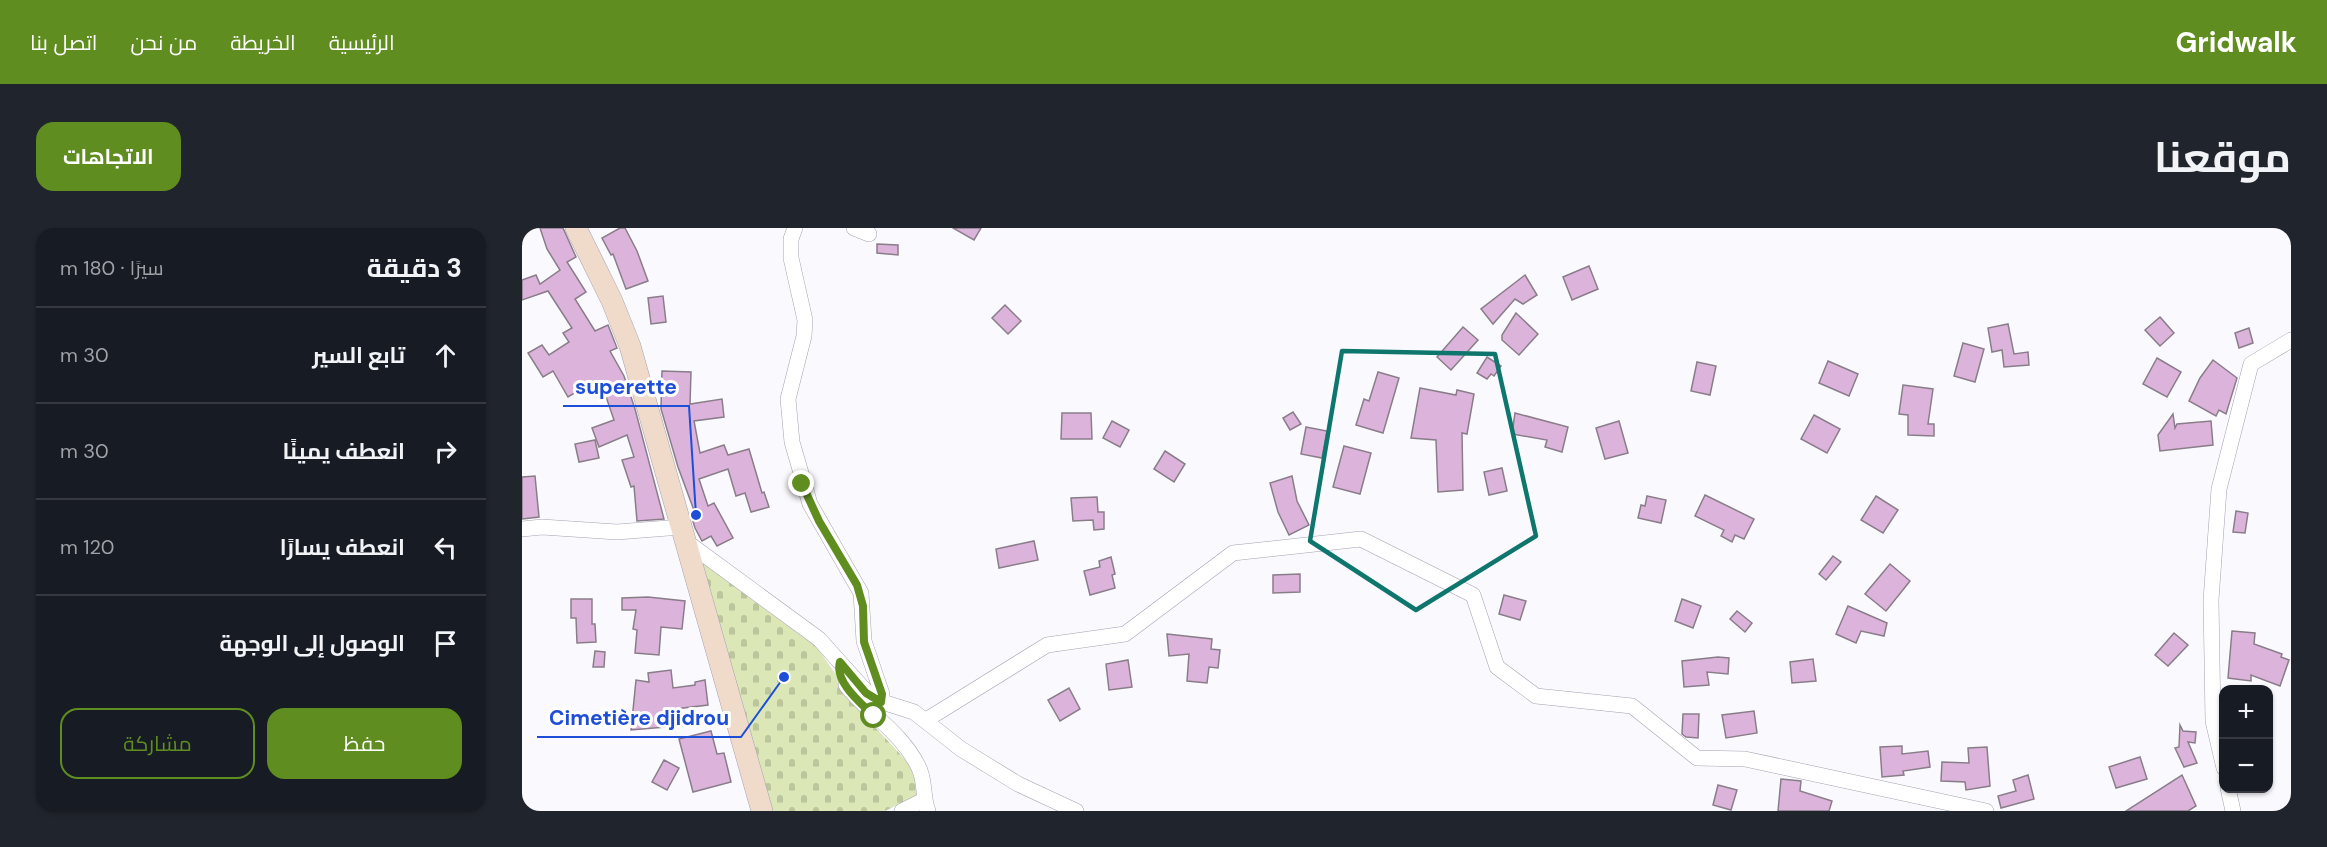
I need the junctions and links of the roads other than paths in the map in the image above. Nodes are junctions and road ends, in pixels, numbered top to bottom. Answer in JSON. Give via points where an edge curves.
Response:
{"nodes":[{"id":1,"x":576,"y":228,"type":"edge"},
{"id":2,"x":795,"y":228,"type":"edge"},
{"id":3,"x":854,"y":228,"type":"edge"},
{"id":4,"x":869,"y":234,"type":"dead end"},
{"id":5,"x":2291,"y":340,"type":"edge"},
{"id":6,"x":522,"y":529,"type":"edge"},
{"id":7,"x":683,"y":533,"type":"junction"},
{"id":8,"x":840,"y":662,"type":"junction"},
{"id":9,"x":881,"y":702,"type":"junction"},
{"id":10,"x":926,"y":720,"type":"junction"},
{"id":11,"x":2219,"y":750,"type":"edge"},
{"id":12,"x":2229,"y":793,"type":"edge"},
{"id":13,"x":926,"y":806,"type":"edge"},
{"id":14,"x":762,"y":811,"type":"edge"},
{"id":15,"x":902,"y":811,"type":"edge"},
{"id":16,"x":1076,"y":811,"type":"edge"},
{"id":17,"x":1986,"y":811,"type":"edge"},
{"id":18,"x":2234,"y":811,"type":"edge"}],
"edges":[{"from":1,"to":7,"type":"street","via":[[630,346]]},
{"from":2,"to":9,"type":"street","via":[[791,258],[805,320],[788,399],[792,442],[810,504],[861,593],[864,642],[882,694]]},
{"from":3,"to":4,"type":"street"},
{"from":5,"to":11,"type":"street","via":[[2251,364],[2219,489],[2211,600],[2213,722]]},
{"from":6,"to":7,"type":"street","via":[[542,526]]},
{"from":7,"to":8,"type":"street","via":[[802,625]]},
{"from":7,"to":14,"type":"street"},
{"from":8,"to":9,"type":"street","via":[[866,693]]},
{"from":8,"to":13,"type":"street","via":[[839,672],[852,692],[911,752],[924,782]]},
{"from":9,"to":10,"type":"street","via":[[900,706]]},
{"from":10,"to":16,"type":"street","via":[[961,749],[1018,784]]},
{"from":10,"to":17,"type":"street","via":[[1047,645],[1125,634],[1233,553],[1361,539],[1473,595],[1497,667],[1536,696],[1632,706],[1697,758],[1744,759]]},
{"from":12,"to":18,"type":"street"},
{"from":13,"to":15,"type":"street"}]}
